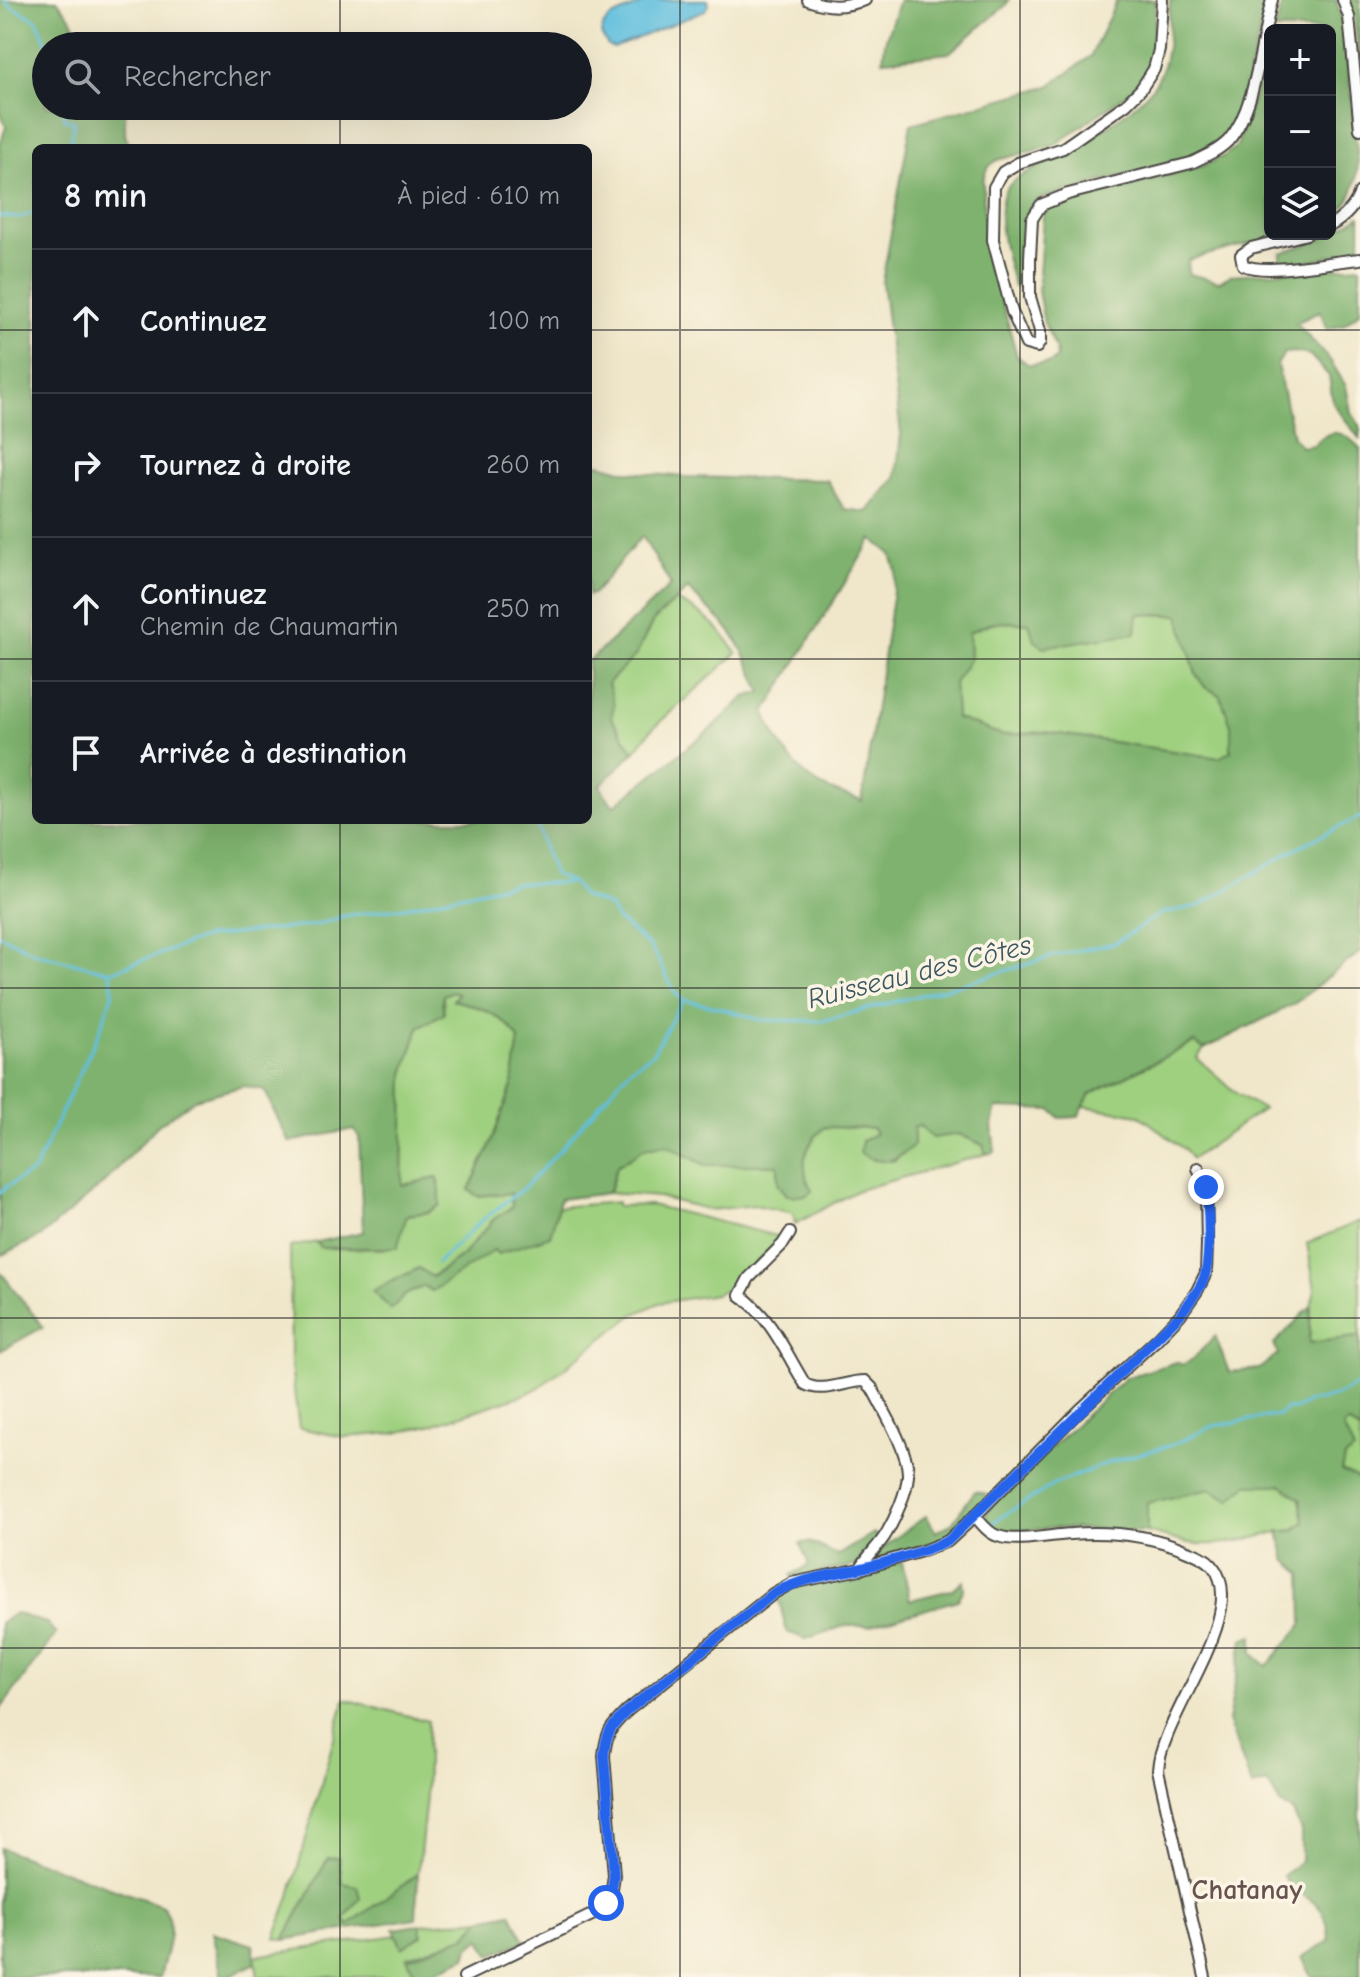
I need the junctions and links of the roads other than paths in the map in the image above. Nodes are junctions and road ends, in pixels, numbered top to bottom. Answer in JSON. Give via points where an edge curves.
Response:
{"nodes":[{"id":1,"x":808,"y":0,"type":"edge"},
{"id":2,"x":865,"y":0,"type":"edge"},
{"id":3,"x":1162,"y":0,"type":"edge"},
{"id":4,"x":1272,"y":0,"type":"edge"},
{"id":5,"x":1343,"y":0,"type":"edge"},
{"id":6,"x":1360,"y":129,"type":"edge"},
{"id":7,"x":1360,"y":192,"type":"edge"},
{"id":8,"x":1336,"y":223,"type":"edge"},
{"id":9,"x":1283,"y":240,"type":"edge"},
{"id":10,"x":1360,"y":259,"type":"edge"},
{"id":11,"x":1198,"y":1168,"type":"dead end"},
{"id":12,"x":790,"y":1233,"type":"dead end"},
{"id":13,"x":975,"y":1516,"type":"junction"},
{"id":14,"x":860,"y":1569,"type":"junction"},
{"id":15,"x":464,"y":1977,"type":"edge"},
{"id":16,"x":1205,"y":1977,"type":"edge"}],
"edges":[{"from":1,"to":2,"type":"street","via":[[827,7]]},
{"from":3,"to":4,"type":"street","via":[[1159,50],[1141,89],[1063,148],[1003,172],[994,187],[993,240],[1026,344],[1037,347],[1040,342],[1030,297],[1032,219],[1041,205],[1191,163],[1227,143],[1253,87]]},
{"from":5,"to":6,"type":"street"},
{"from":7,"to":8,"type":"street"},
{"from":9,"to":10,"type":"street","via":[[1251,248],[1241,255],[1243,265],[1253,269]]},
{"from":11,"to":13,"type":"street","via":[[1206,1187],[1208,1230],[1206,1273],[1197,1291],[1157,1339]]},
{"from":12,"to":14,"type":"street","via":[[740,1295],[769,1325],[805,1384],[812,1388],[865,1381],[904,1453],[908,1475],[899,1510]]},
{"from":13,"to":14,"type":"street","via":[[948,1541]]},
{"from":13,"to":16,"type":"street","via":[[996,1536],[1012,1538],[1073,1533],[1145,1537],[1200,1556],[1219,1578],[1220,1617],[1168,1732],[1158,1770]]},
{"from":14,"to":15,"type":"street","via":[[792,1583],[774,1593],[618,1720],[605,1740],[604,1756],[614,1875],[611,1895],[594,1914]]}]}
